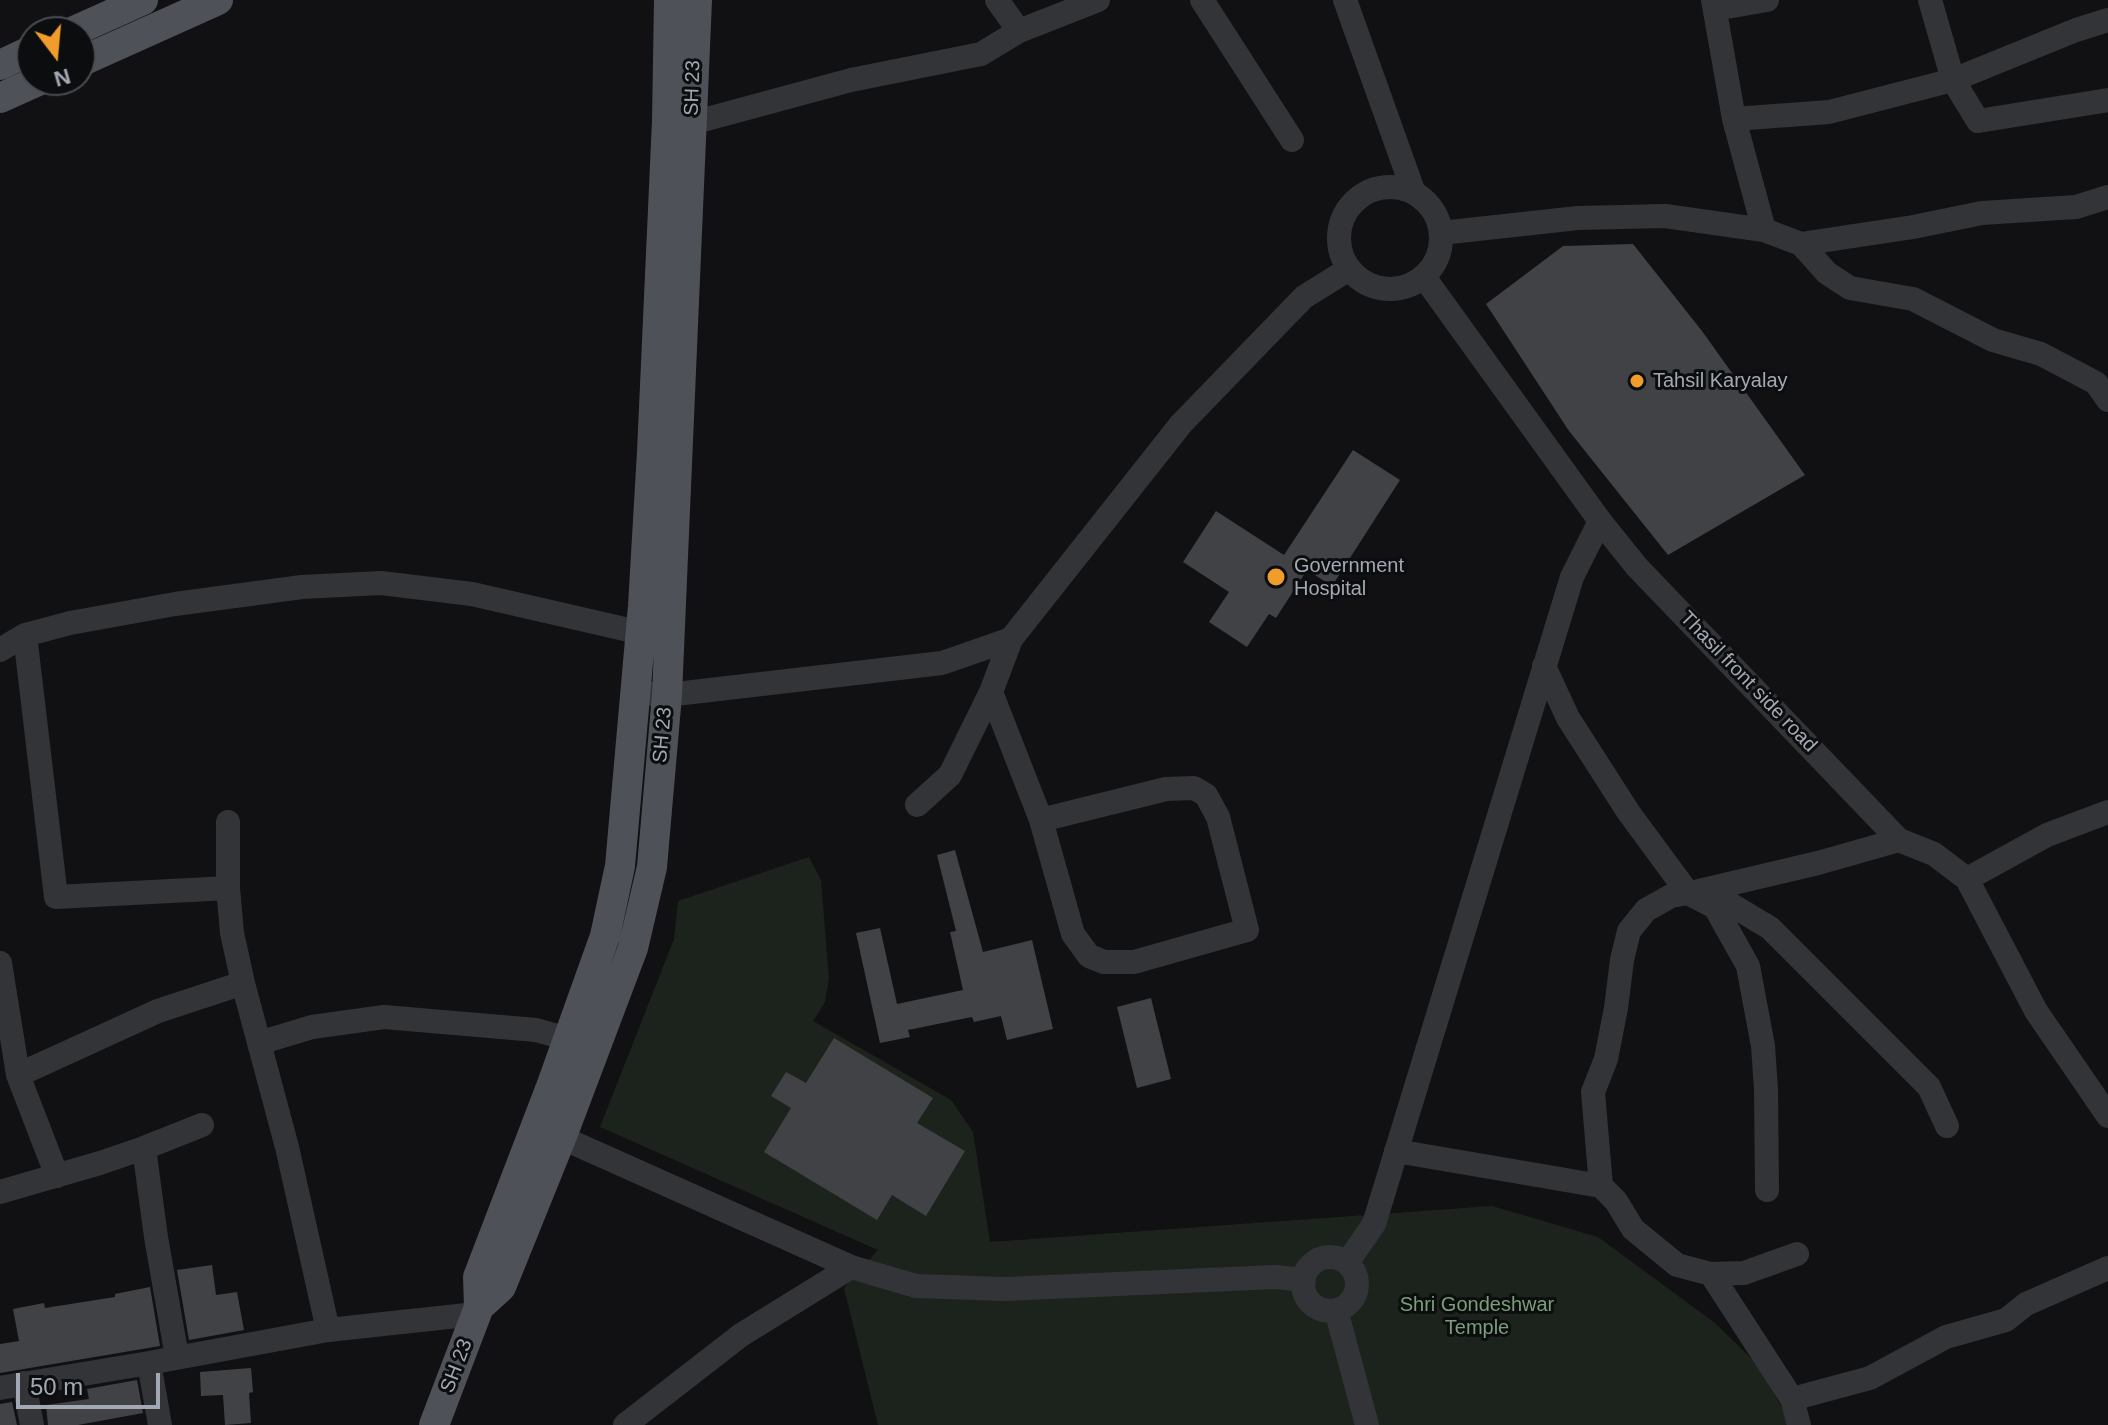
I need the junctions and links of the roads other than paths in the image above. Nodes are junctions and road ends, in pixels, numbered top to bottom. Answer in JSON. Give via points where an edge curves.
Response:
{"nodes":[{"id":1,"x":143,"y":0,"type":"edge"},
{"id":2,"x":218,"y":0,"type":"edge"},
{"id":3,"x":669,"y":0,"type":"edge"},
{"id":4,"x":697,"y":0,"type":"edge"},
{"id":5,"x":997,"y":0,"type":"edge"},
{"id":6,"x":1098,"y":0,"type":"edge"},
{"id":7,"x":1202,"y":0,"type":"edge"},
{"id":8,"x":1345,"y":0,"type":"edge"},
{"id":9,"x":1767,"y":0,"type":"edge"},
{"id":10,"x":1930,"y":0,"type":"edge"},
{"id":11,"x":1714,"y":4,"type":"edge"},
{"id":12,"x":2108,"y":20,"type":"edge"},
{"id":13,"x":96,"y":21,"type":"edge"},
{"id":14,"x":1019,"y":31,"type":"junction"},
{"id":15,"x":682,"y":41,"type":"junction"},
{"id":16,"x":96,"y":55,"type":"edge"},
{"id":17,"x":1953,"y":80,"type":"junction"},
{"id":18,"x":2108,"y":100,"type":"edge"},
{"id":19,"x":1734,"y":119,"type":"junction"},
{"id":20,"x":680,"y":122,"type":"junction"},
{"id":21,"x":1292,"y":140,"type":"dead end"},
{"id":22,"x":1414,"y":193,"type":"junction"},
{"id":23,"x":2108,"y":197,"type":"edge"},
{"id":24,"x":1764,"y":230,"type":"junction"},
{"id":25,"x":1441,"y":233,"type":"junction"},
{"id":26,"x":1801,"y":244,"type":"junction"},
{"id":27,"x":1349,"y":269,"type":"junction"},
{"id":28,"x":1424,"y":277,"type":"junction"},
{"id":29,"x":2108,"y":400,"type":"edge"},
{"id":30,"x":1600,"y":521,"type":"junction"},
{"id":31,"x":25,"y":635,"type":"junction"},
{"id":32,"x":655,"y":636,"type":"junction"},
{"id":33,"x":1011,"y":639,"type":"junction"},
{"id":34,"x":0,"y":650,"type":"edge"},
{"id":35,"x":1544,"y":666,"type":"junction"},
{"id":36,"x":991,"y":692,"type":"junction"},
{"id":37,"x":636,"y":693,"type":"junction"},
{"id":38,"x":667,"y":695,"type":"junction"},
{"id":39,"x":917,"y":805,"type":"dead end"},
{"id":40,"x":2108,"y":812,"type":"edge"},
{"id":41,"x":1041,"y":820,"type":"junction"},
{"id":42,"x":228,"y":822,"type":"dead end"},
{"id":43,"x":1899,"y":840,"type":"junction"},
{"id":44,"x":1967,"y":879,"type":"junction"},
{"id":45,"x":228,"y":888,"type":"junction"},
{"id":46,"x":1688,"y":893,"type":"junction"},
{"id":47,"x":0,"y":963,"type":"edge"},
{"id":48,"x":243,"y":983,"type":"junction"},
{"id":49,"x":600,"y":995,"type":"junction"},
{"id":50,"x":568,"y":1039,"type":"junction"},
{"id":51,"x":259,"y":1043,"type":"junction"},
{"id":52,"x":18,"y":1075,"type":"junction"},
{"id":53,"x":2108,"y":1116,"type":"edge"},
{"id":54,"x":202,"y":1125,"type":"dead end"},
{"id":55,"x":1947,"y":1126,"type":"dead end"},
{"id":56,"x":549,"y":1131,"type":"junction"},
{"id":57,"x":144,"y":1148,"type":"junction"},
{"id":58,"x":1396,"y":1151,"type":"junction"},
{"id":59,"x":57,"y":1176,"type":"junction"},
{"id":60,"x":1601,"y":1186,"type":"junction"},
{"id":61,"x":1767,"y":1190,"type":"dead end"},
{"id":62,"x":0,"y":1192,"type":"edge"},
{"id":63,"x":1797,"y":1254,"type":"dead end"},
{"id":64,"x":1347,"y":1263,"type":"junction"},
{"id":65,"x":851,"y":1267,"type":"junction"},
{"id":66,"x":2108,"y":1268,"type":"edge"},
{"id":67,"x":1711,"y":1274,"type":"junction"},
{"id":68,"x":1304,"y":1280,"type":"junction"},
{"id":69,"x":1336,"y":1310,"type":"junction"},
{"id":70,"x":478,"y":1311,"type":"junction"},
{"id":71,"x":328,"y":1330,"type":"junction"},
{"id":72,"x":177,"y":1357,"type":"junction"},
{"id":73,"x":149,"y":1363,"type":"junction"},
{"id":74,"x":12,"y":1386,"type":"edge"},
{"id":75,"x":1792,"y":1399,"type":"junction"},
{"id":76,"x":32,"y":1425,"type":"edge"},
{"id":77,"x":160,"y":1425,"type":"edge"},
{"id":78,"x":434,"y":1425,"type":"edge"},
{"id":79,"x":625,"y":1425,"type":"edge"},
{"id":80,"x":1367,"y":1425,"type":"edge"},
{"id":81,"x":1799,"y":1425,"type":"edge"}],
"edges":[{"from":1,"to":13,"type":"main road"},
{"from":2,"to":16,"type":"main road"},
{"from":3,"to":15,"type":"main road"},
{"from":4,"to":15,"type":"main road","name":"SH 23"},
{"from":5,"to":14,"type":"street"},
{"from":6,"to":14,"type":"street"},
{"from":7,"to":21,"type":"street"},
{"from":8,"to":22,"type":"street"},
{"from":9,"to":11,"type":"street"},
{"from":10,"to":17,"type":"street"},
{"from":11,"to":19,"type":"street"},
{"from":12,"to":17,"type":"street"},
{"from":14,"to":20,"type":"street","via":[[981,54]]},
{"from":15,"to":20,"type":"main road"},
{"from":17,"to":18,"type":"street","via":[[1978,121]]},
{"from":17,"to":19,"type":"street","via":[[1829,112]]},
{"from":19,"to":24,"type":"street"},
{"from":20,"to":32,"type":"main road"},
{"from":22,"to":25,"type":"street","via":[[1428,203]]},
{"from":22,"to":27,"type":"street","via":[[1380,188],[1351,206],[1339,237]]},
{"from":23,"to":26,"type":"street","via":[[2076,207],[1982,213]]},
{"from":24,"to":25,"type":"street","via":[[1665,216],[1578,218]]},
{"from":24,"to":26,"type":"street"},
{"from":25,"to":28,"type":"street","via":[[1440,249]]},
{"from":26,"to":29,"type":"street","via":[[1827,273],[1850,288],[1913,299],[1993,340],[2041,354],[2096,383]]},
{"from":27,"to":28,"type":"street","via":[[1378,288],[1395,289]]},
{"from":27,"to":33,"type":"street","via":[[1304,297],[1181,424]]},
{"from":28,"to":30,"type":"street","name":"Thasil front side road"},
{"from":30,"to":35,"type":"street","via":[[1572,577]]},
{"from":30,"to":43,"type":"street","name":"Thasil front side road","via":[[1637,567]]},
{"from":31,"to":32,"type":"street","via":[[175,604],[302,587],[381,583],[472,594]]},
{"from":31,"to":34,"type":"street"},
{"from":31,"to":45,"type":"street","via":[[56,897]]},
{"from":32,"to":37,"type":"main road"},
{"from":32,"to":38,"type":"main road","name":"SH 23"},
{"from":33,"to":36,"type":"street"},
{"from":33,"to":38,"type":"street","via":[[942,663]]},
{"from":35,"to":46,"type":"street","via":[[1568,718]]},
{"from":35,"to":58,"type":"street"},
{"from":36,"to":39,"type":"street","via":[[950,775]]},
{"from":36,"to":41,"type":"street"},
{"from":37,"to":38,"type":"street"},
{"from":37,"to":49,"type":"main road","via":[[620,866],[605,936]]},
{"from":38,"to":49,"type":"main road","name":"SH 23","via":[[652,867],[633,948]]},
{"from":40,"to":44,"type":"street","via":[[2047,835]]},
{"from":41,"to":41,"type":"street","via":[[1166,789],[1194,788],[1206,795],[1218,817],[1247,930],[1134,962],[1089,956],[1073,934]]},
{"from":42,"to":45,"type":"street"},
{"from":43,"to":44,"type":"street","via":[[1934,854]]},
{"from":43,"to":46,"type":"street"},
{"from":44,"to":53,"type":"street","via":[[2036,1011]]},
{"from":45,"to":48,"type":"street"},
{"from":46,"to":55,"type":"street","via":[[1720,898],[1770,928],[1929,1087]]},
{"from":46,"to":60,"type":"street","via":[[1646,910],[1629,931],[1606,1059],[1593,1092]]},
{"from":46,"to":61,"type":"street","via":[[1715,907],[1748,966],[1763,1046]]},
{"from":47,"to":52,"type":"street"},
{"from":48,"to":51,"type":"street"},
{"from":48,"to":52,"type":"street","via":[[158,1011]]},
{"from":49,"to":50,"type":"main road"},
{"from":49,"to":56,"type":"main road","name":"SH 23"},
{"from":50,"to":51,"type":"street","via":[[536,1030],[384,1017],[312,1027]]},
{"from":50,"to":56,"type":"main road"},
{"from":51,"to":71,"type":"street"},
{"from":52,"to":59,"type":"street"},
{"from":54,"to":57,"type":"street"},
{"from":56,"to":65,"type":"street"},
{"from":56,"to":70,"type":"main road","name":"SH 23","via":[[509,1232],[478,1277]]},
{"from":57,"to":59,"type":"street"},
{"from":57,"to":72,"type":"street"},
{"from":58,"to":60,"type":"street"},
{"from":58,"to":64,"type":"street","via":[[1374,1224]]},
{"from":59,"to":62,"type":"street"},
{"from":60,"to":67,"type":"street","via":[[1633,1229],[1677,1265]]},
{"from":63,"to":67,"type":"street","via":[[1744,1273]]},
{"from":64,"to":68,"type":"street","via":[[1333,1257],[1316,1262]]},
{"from":64,"to":69,"type":"street","via":[[1357,1287],[1350,1302]]},
{"from":65,"to":68,"type":"street","via":[[916,1286],[1005,1289]]},
{"from":65,"to":79,"type":"street","via":[[741,1335]]},
{"from":66,"to":75,"type":"street","via":[[2026,1304],[2006,1320],[1946,1337],[1870,1378]]},
{"from":67,"to":75,"type":"street"},
{"from":68,"to":69,"type":"street","via":[[1311,1302]]},
{"from":69,"to":80,"type":"street"},
{"from":70,"to":71,"type":"street"},
{"from":70,"to":78,"type":"main road","name":"SH 23"},
{"from":71,"to":72,"type":"street"},
{"from":72,"to":73,"type":"street"},
{"from":73,"to":74,"type":"street"},
{"from":73,"to":77,"type":"street"},
{"from":74,"to":76,"type":"street"},
{"from":75,"to":81,"type":"street"}]}
